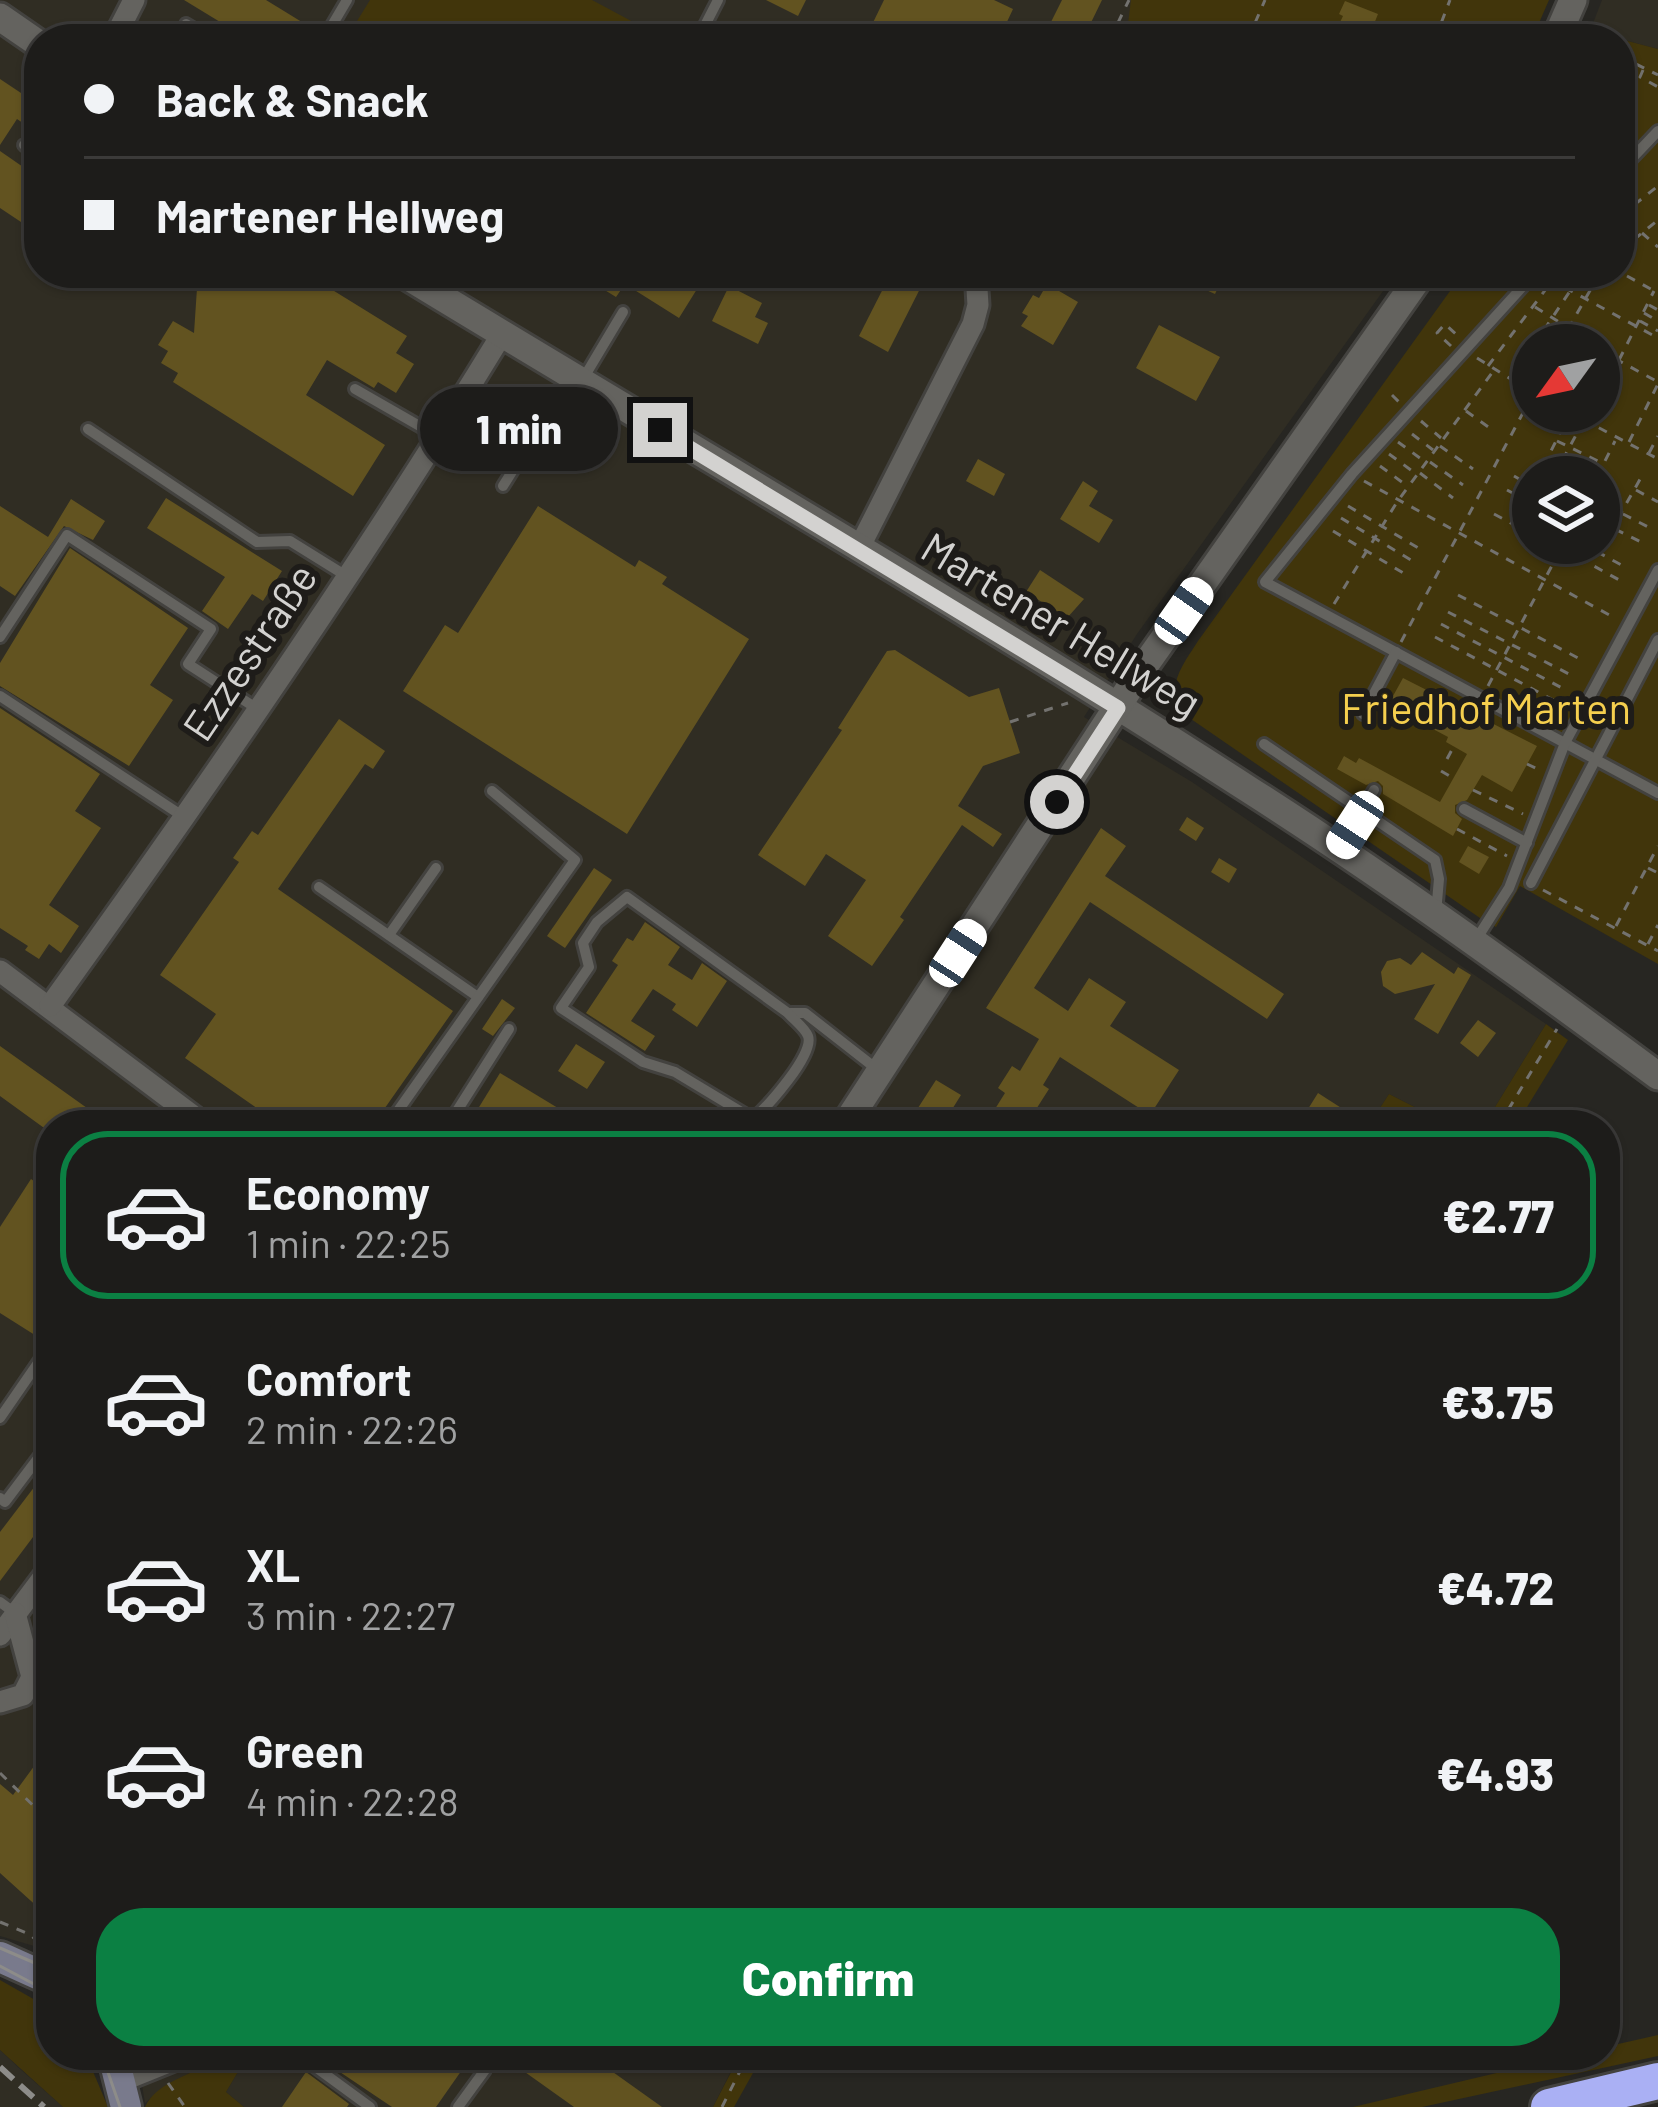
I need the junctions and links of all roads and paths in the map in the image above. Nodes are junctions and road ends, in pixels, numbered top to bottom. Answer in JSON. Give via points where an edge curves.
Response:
{"nodes":[{"id":1,"x":1635,"y":63,"type":"edge"},
{"id":2,"x":1645,"y":68,"type":"junction"},
{"id":3,"x":1658,"y":74,"type":"edge"},
{"id":4,"x":1658,"y":87,"type":"edge"},
{"id":5,"x":1658,"y":131,"type":"edge"},
{"id":6,"x":1635,"y":155,"type":"edge"},
{"id":7,"x":1635,"y":220,"type":"edge"},
{"id":8,"x":1658,"y":220,"type":"edge"},
{"id":9,"x":1641,"y":230,"type":"junction"},
{"id":10,"x":1635,"y":236,"type":"edge"},
{"id":11,"x":1658,"y":247,"type":"edge"},
{"id":12,"x":443,"y":288,"type":"edge"},
{"id":13,"x":977,"y":288,"type":"edge"},
{"id":14,"x":1412,"y":288,"type":"edge"},
{"id":15,"x":1522,"y":288,"type":"edge"},
{"id":16,"x":1547,"y":288,"type":"edge"},
{"id":17,"x":1566,"y":288,"type":"edge"},
{"id":18,"x":1590,"y":288,"type":"edge"},
{"id":19,"x":1570,"y":290,"type":"junction"},
{"id":20,"x":1654,"y":294,"type":"edge"},
{"id":21,"x":1584,"y":297,"type":"junction"},
{"id":22,"x":1658,"y":301,"type":"edge"},
{"id":23,"x":1647,"y":304,"type":"junction"},
{"id":24,"x":1533,"y":306,"type":"junction"},
{"id":25,"x":1658,"y":310,"type":"edge"},
{"id":26,"x":623,"y":312,"type":"dead end"},
{"id":27,"x":1643,"y":312,"type":"junction"},
{"id":28,"x":1552,"y":318,"type":"junction"},
{"id":29,"x":1658,"y":321,"type":"edge"},
{"id":30,"x":1637,"y":323,"type":"junction"},
{"id":31,"x":1548,"y":324,"type":"edge"},
{"id":32,"x":1563,"y":324,"type":"edge"},
{"id":33,"x":1570,"y":324,"type":"edge"},
{"id":34,"x":1658,"y":331,"type":"edge"},
{"id":35,"x":502,"y":334,"type":"junction"},
{"id":36,"x":1658,"y":338,"type":"edge"},
{"id":37,"x":1465,"y":351,"type":"junction"},
{"id":38,"x":1620,"y":358,"type":"edge"},
{"id":39,"x":1620,"y":361,"type":"edge"},
{"id":40,"x":1491,"y":368,"type":"junction"},
{"id":41,"x":576,"y":379,"type":"junction"},
{"id":42,"x":1511,"y":380,"type":"edge"},
{"id":43,"x":1658,"y":383,"type":"edge"},
{"id":44,"x":355,"y":389,"type":"dead end"},
{"id":45,"x":1464,"y":410,"type":"junction"},
{"id":46,"x":1408,"y":411,"type":"junction"},
{"id":47,"x":1398,"y":422,"type":"junction"},
{"id":48,"x":88,"y":429,"type":"dead end"},
{"id":49,"x":1494,"y":430,"type":"dead end"},
{"id":50,"x":1513,"y":432,"type":"edge"},
{"id":51,"x":1560,"y":432,"type":"edge"},
{"id":52,"x":1606,"y":432,"type":"edge"},
{"id":53,"x":1388,"y":434,"type":"junction"},
{"id":54,"x":1576,"y":435,"type":"dead end"},
{"id":55,"x":437,"y":436,"type":"junction"},
{"id":56,"x":1658,"y":436,"type":"edge"},
{"id":57,"x":1617,"y":438,"type":"junction"},
{"id":58,"x":1443,"y":439,"type":"junction"},
{"id":59,"x":1557,"y":440,"type":"junction"},
{"id":60,"x":1378,"y":444,"type":"junction"},
{"id":61,"x":1628,"y":444,"type":"junction"},
{"id":62,"x":1438,"y":445,"type":"junction"},
{"id":63,"x":1570,"y":447,"type":"junction"},
{"id":64,"x":1434,"y":451,"type":"junction"},
{"id":65,"x":1648,"y":454,"type":"junction"},
{"id":66,"x":1549,"y":456,"type":"edge"},
{"id":67,"x":1565,"y":456,"type":"edge"},
{"id":68,"x":1588,"y":456,"type":"edge"},
{"id":69,"x":1608,"y":456,"type":"edge"},
{"id":70,"x":1367,"y":457,"type":"junction"},
{"id":71,"x":1658,"y":459,"type":"edge"},
{"id":72,"x":1426,"y":461,"type":"junction"},
{"id":73,"x":1473,"y":470,"type":"dead end"},
{"id":74,"x":1418,"y":473,"type":"junction"},
{"id":75,"x":1352,"y":474,"type":"junction"},
{"id":76,"x":1642,"y":474,"type":"dead end"},
{"id":77,"x":1463,"y":485,"type":"dead end"},
{"id":78,"x":503,"y":486,"type":"dead end"},
{"id":79,"x":1407,"y":487,"type":"junction"},
{"id":80,"x":1634,"y":489,"type":"junction"},
{"id":81,"x":1507,"y":490,"type":"dead end"},
{"id":82,"x":1512,"y":493,"type":"edge"},
{"id":83,"x":1453,"y":498,"type":"dead end"},
{"id":84,"x":1396,"y":502,"type":"junction"},
{"id":85,"x":1658,"y":502,"type":"edge"},
{"id":86,"x":1348,"y":506,"type":"dead end"},
{"id":87,"x":1622,"y":513,"type":"joint"},
{"id":88,"x":1495,"y":514,"type":"dead end"},
{"id":89,"x":1341,"y":518,"type":"dead end"},
{"id":90,"x":1512,"y":523,"type":"edge"},
{"id":91,"x":1381,"y":526,"type":"junction"},
{"id":92,"x":1654,"y":530,"type":"dead end"},
{"id":93,"x":1334,"y":531,"type":"dead end"},
{"id":94,"x":1620,"y":532,"type":"edge"},
{"id":95,"x":1459,"y":534,"type":"junction"},
{"id":96,"x":1374,"y":538,"type":"junction"},
{"id":97,"x":1645,"y":544,"type":"dead end"},
{"id":98,"x":858,"y":550,"type":"junction"},
{"id":99,"x":1366,"y":550,"type":"junction"},
{"id":100,"x":1425,"y":552,"type":"dead end"},
{"id":101,"x":1416,"y":563,"type":"dead end"},
{"id":102,"x":1553,"y":564,"type":"edge"},
{"id":103,"x":1592,"y":564,"type":"edge"},
{"id":104,"x":1620,"y":564,"type":"edge"},
{"id":105,"x":1625,"y":567,"type":"dead end"},
{"id":106,"x":1658,"y":571,"type":"edge"},
{"id":107,"x":348,"y":577,"type":"junction"},
{"id":108,"x":1410,"y":577,"type":"dead end"},
{"id":109,"x":1545,"y":580,"type":"junction"},
{"id":110,"x":1621,"y":581,"type":"dead end"},
{"id":111,"x":1458,"y":595,"type":"dead end"},
{"id":112,"x":1448,"y":612,"type":"dead end"},
{"id":113,"x":1327,"y":616,"type":"junction"},
{"id":114,"x":1441,"y":624,"type":"dead end"},
{"id":115,"x":1629,"y":626,"type":"junction"},
{"id":116,"x":1520,"y":627,"type":"junction"},
{"id":117,"x":0,"y":637,"type":"edge"},
{"id":118,"x":1435,"y":638,"type":"dead end"},
{"id":119,"x":1658,"y":640,"type":"edge"},
{"id":120,"x":1510,"y":644,"type":"junction"},
{"id":121,"x":1396,"y":652,"type":"junction"},
{"id":122,"x":1504,"y":657,"type":"junction"},
{"id":123,"x":1580,"y":659,"type":"dead end"},
{"id":124,"x":1496,"y":670,"type":"junction"},
{"id":125,"x":1570,"y":675,"type":"dead end"},
{"id":126,"x":1564,"y":689,"type":"dead end"},
{"id":127,"x":0,"y":696,"type":"edge"},
{"id":128,"x":1481,"y":698,"type":"junction"},
{"id":129,"x":1557,"y":702,"type":"dead end"},
{"id":130,"x":1068,"y":703,"type":"dead end"},
{"id":131,"x":1118,"y":708,"type":"junction"},
{"id":132,"x":259,"y":710,"type":"junction"},
{"id":133,"x":1363,"y":713,"type":"dead end"},
{"id":134,"x":1010,"y":722,"type":"dead end"},
{"id":135,"x":1565,"y":743,"type":"junction"},
{"id":136,"x":1264,"y":744,"type":"dead end"},
{"id":137,"x":1454,"y":746,"type":"dead end"},
{"id":138,"x":1594,"y":758,"type":"junction"},
{"id":139,"x":1447,"y":759,"type":"dead end"},
{"id":140,"x":1441,"y":771,"type":"dead end"},
{"id":141,"x":1453,"y":778,"type":"dead end"},
{"id":142,"x":1374,"y":790,"type":"dead end"},
{"id":143,"x":1473,"y":790,"type":"dead end"},
{"id":144,"x":492,"y":791,"type":"dead end"},
{"id":145,"x":1658,"y":793,"type":"edge"},
{"id":146,"x":1464,"y":809,"type":"dead end"},
{"id":147,"x":1363,"y":811,"type":"junction"},
{"id":148,"x":184,"y":817,"type":"junction"},
{"id":149,"x":1535,"y":820,"type":"junction"},
{"id":150,"x":1457,"y":829,"type":"dead end"},
{"id":151,"x":1527,"y":843,"type":"junction"},
{"id":152,"x":1658,"y":845,"type":"edge"},
{"id":153,"x":1339,"y":850,"type":"junction"},
{"id":154,"x":1519,"y":862,"type":"junction"},
{"id":155,"x":1647,"y":867,"type":"junction"},
{"id":156,"x":436,"y":868,"type":"dead end"},
{"id":157,"x":1658,"y":873,"type":"edge"},
{"id":158,"x":1531,"y":883,"type":"joint"},
{"id":159,"x":319,"y":886,"type":"dead end"},
{"id":160,"x":1436,"y":916,"type":"junction"},
{"id":161,"x":1658,"y":925,"type":"edge"},
{"id":162,"x":1616,"y":928,"type":"junction"},
{"id":163,"x":388,"y":934,"type":"junction"},
{"id":164,"x":1474,"y":943,"type":"junction"},
{"id":165,"x":1647,"y":946,"type":"junction"},
{"id":166,"x":1658,"y":951,"type":"edge"},
{"id":167,"x":0,"y":971,"type":"edge"},
{"id":168,"x":478,"y":998,"type":"junction"},
{"id":169,"x":50,"y":1006,"type":"junction"},
{"id":170,"x":1570,"y":1011,"type":"junction"},
{"id":171,"x":788,"y":1013,"type":"junction"},
{"id":172,"x":509,"y":1029,"type":"dead end"},
{"id":173,"x":880,"y":1071,"type":"junction"},
{"id":174,"x":1658,"y":1076,"type":"edge"},
{"id":175,"x":185,"y":1110,"type":"edge"},
{"id":176,"x":399,"y":1110,"type":"edge"},
{"id":177,"x":458,"y":1110,"type":"edge"},
{"id":178,"x":738,"y":1110,"type":"edge"},
{"id":179,"x":767,"y":1110,"type":"edge"},
{"id":180,"x":860,"y":1110,"type":"edge"},
{"id":181,"x":1507,"y":1110,"type":"edge"},
{"id":182,"x":36,"y":1366,"type":"edge"},
{"id":183,"x":0,"y":1418,"type":"edge"},
{"id":184,"x":36,"y":1461,"type":"edge"},
{"id":185,"x":0,"y":1498,"type":"edge"},
{"id":186,"x":36,"y":1581,"type":"edge"},
{"id":187,"x":7,"y":1608,"type":"edge"},
{"id":188,"x":0,"y":1635,"type":"edge"},
{"id":189,"x":0,"y":1702,"type":"edge"},
{"id":190,"x":0,"y":1773,"type":"edge"},
{"id":191,"x":36,"y":1808,"type":"edge"},
{"id":192,"x":0,"y":1922,"type":"edge"},
{"id":193,"x":36,"y":1944,"type":"edge"},
{"id":194,"x":0,"y":1957,"type":"edge"},
{"id":195,"x":36,"y":1965,"type":"edge"},
{"id":196,"x":164,"y":2070,"type":"edge"},
{"id":197,"x":174,"y":2070,"type":"edge"},
{"id":198,"x":319,"y":2070,"type":"edge"},
{"id":199,"x":485,"y":2070,"type":"edge"},
{"id":200,"x":740,"y":2070,"type":"edge"},
{"id":201,"x":120,"y":2080,"type":"edge"},
{"id":202,"x":1658,"y":2081,"type":"edge"},
{"id":203,"x":184,"y":2107,"type":"edge"},
{"id":204,"x":370,"y":2107,"type":"edge"},
{"id":205,"x":458,"y":2107,"type":"edge"},
{"id":206,"x":722,"y":2107,"type":"edge"},
{"id":207,"x":1549,"y":2107,"type":"edge"}],
"edges":[{"from":1,"to":2,"type":"path"},
{"from":2,"to":3,"type":"path"},
{"from":2,"to":4,"type":"path","via":[[1640,77]]},
{"from":5,"to":6,"type":"lane"},
{"from":7,"to":9,"type":"path"},
{"from":8,"to":9,"type":"path"},
{"from":9,"to":10,"type":"path"},
{"from":9,"to":11,"type":"path"},
{"from":12,"to":35,"type":"street","name":"Martener Hellweg"},
{"from":13,"to":98,"type":"street","via":[[973,324]]},
{"from":14,"to":131,"type":"street"},
{"from":15,"to":37,"type":"lane"},
{"from":16,"to":24,"type":"path"},
{"from":17,"to":19,"type":"path"},
{"from":18,"to":21,"type":"path"},
{"from":19,"to":21,"type":"path"},
{"from":19,"to":28,"type":"path"},
{"from":20,"to":22,"type":"path"},
{"from":20,"to":23,"type":"path"},
{"from":21,"to":30,"type":"path"},
{"from":21,"to":33,"type":"path"},
{"from":23,"to":25,"type":"path"},
{"from":23,"to":27,"type":"path"},
{"from":24,"to":28,"type":"path"},
{"from":24,"to":40,"type":"path"},
{"from":26,"to":41,"type":"lane"},
{"from":27,"to":29,"type":"path"},
{"from":27,"to":30,"type":"path"},
{"from":28,"to":31,"type":"path"},
{"from":28,"to":32,"type":"path"},
{"from":30,"to":34,"type":"path"},
{"from":30,"to":36,"type":"path"},
{"from":30,"to":38,"type":"path"},
{"from":35,"to":41,"type":"street","name":"Martener Hellweg"},
{"from":35,"to":55,"type":"street","name":"Ezzestraße"},
{"from":37,"to":37,"type":"path","via":[[1437,333],[1445,324]]},
{"from":37,"to":40,"type":"path"},
{"from":37,"to":46,"type":"lane"},
{"from":39,"to":43,"type":"path"},
{"from":40,"to":42,"type":"path"},
{"from":40,"to":45,"type":"path"},
{"from":41,"to":78,"type":"lane"},
{"from":41,"to":98,"type":"street","name":"Martener Hellweg"},
{"from":43,"to":61,"type":"path"},
{"from":44,"to":55,"type":"lane"},
{"from":45,"to":49,"type":"path"},
{"from":45,"to":58,"type":"path"},
{"from":46,"to":47,"type":"lane"},
{"from":46,"to":58,"type":"path"},
{"from":47,"to":53,"type":"lane"},
{"from":47,"to":64,"type":"path"},
{"from":48,"to":107,"type":"lane","via":[[257,542],[290,541]]},
{"from":50,"to":95,"type":"path"},
{"from":51,"to":59,"type":"path"},
{"from":52,"to":57,"type":"path"},
{"from":53,"to":60,"type":"lane"},
{"from":53,"to":72,"type":"path"},
{"from":54,"to":63,"type":"path"},
{"from":55,"to":107,"type":"street","name":"Ezzestraße"},
{"from":56,"to":65,"type":"path"},
{"from":57,"to":61,"type":"path"},
{"from":57,"to":69,"type":"path"},
{"from":58,"to":62,"type":"path"},
{"from":59,"to":63,"type":"path"},
{"from":59,"to":66,"type":"path"},
{"from":60,"to":70,"type":"lane"},
{"from":60,"to":74,"type":"path"},
{"from":61,"to":65,"type":"path"},
{"from":62,"to":64,"type":"path"},
{"from":62,"to":73,"type":"path"},
{"from":63,"to":67,"type":"path"},
{"from":63,"to":68,"type":"path"},
{"from":64,"to":72,"type":"path"},
{"from":65,"to":71,"type":"path"},
{"from":70,"to":75,"type":"lane"},
{"from":70,"to":79,"type":"path"},
{"from":72,"to":74,"type":"path"},
{"from":72,"to":77,"type":"path"},
{"from":74,"to":79,"type":"path"},
{"from":74,"to":83,"type":"path"},
{"from":75,"to":84,"type":"path"},
{"from":75,"to":113,"type":"lane","via":[[1264,582]]},
{"from":76,"to":80,"type":"path"},
{"from":79,"to":84,"type":"path"},
{"from":80,"to":85,"type":"path"},
{"from":80,"to":87,"type":"path"},
{"from":81,"to":82,"type":"path"},
{"from":84,"to":91,"type":"path"},
{"from":84,"to":95,"type":"path"},
{"from":86,"to":91,"type":"path"},
{"from":87,"to":92,"type":"path"},
{"from":88,"to":90,"type":"path"},
{"from":89,"to":96,"type":"path"},
{"from":91,"to":96,"type":"path"},
{"from":91,"to":100,"type":"path"},
{"from":93,"to":99,"type":"path"},
{"from":94,"to":97,"type":"path"},
{"from":95,"to":109,"type":"path"},
{"from":95,"to":121,"type":"path"},
{"from":96,"to":99,"type":"path"},
{"from":96,"to":101,"type":"path"},
{"from":98,"to":131,"type":"street","name":"Martener Hellweg"},
{"from":99,"to":108,"type":"path"},
{"from":99,"to":113,"type":"path"},
{"from":102,"to":109,"type":"path"},
{"from":103,"to":110,"type":"path"},
{"from":104,"to":105,"type":"path"},
{"from":106,"to":115,"type":"lane"},
{"from":107,"to":132,"type":"street","name":"Ezzestraße"},
{"from":109,"to":115,"type":"path"},
{"from":109,"to":116,"type":"path"},
{"from":111,"to":116,"type":"path"},
{"from":112,"to":120,"type":"path"},
{"from":113,"to":121,"type":"lane"},
{"from":114,"to":122,"type":"path"},
{"from":115,"to":135,"type":"lane"},
{"from":116,"to":120,"type":"path"},
{"from":116,"to":123,"type":"path"},
{"from":117,"to":132,"type":"lane","via":[[67,535],[211,629],[188,664]]},
{"from":118,"to":124,"type":"path"},
{"from":119,"to":138,"type":"lane"},
{"from":120,"to":122,"type":"path"},
{"from":120,"to":125,"type":"path"},
{"from":121,"to":128,"type":"lane"},
{"from":121,"to":133,"type":"lane"},
{"from":122,"to":124,"type":"path"},
{"from":122,"to":126,"type":"path"},
{"from":124,"to":128,"type":"path"},
{"from":124,"to":129,"type":"path"},
{"from":127,"to":148,"type":"lane"},
{"from":128,"to":135,"type":"lane"},
{"from":130,"to":134,"type":"path"},
{"from":131,"to":153,"type":"street","name":"Martener Hellweg"},
{"from":131,"to":173,"type":"street"},
{"from":132,"to":148,"type":"street","name":"Ezzestraße"},
{"from":135,"to":138,"type":"lane"},
{"from":135,"to":149,"type":"lane"},
{"from":136,"to":147,"type":"lane"},
{"from":137,"to":139,"type":"path"},
{"from":138,"to":145,"type":"lane"},
{"from":138,"to":158,"type":"lane"},
{"from":140,"to":141,"type":"path"},
{"from":142,"to":147,"type":"lane"},
{"from":143,"to":149,"type":"path"},
{"from":144,"to":168,"type":"lane","via":[[575,860]]},
{"from":146,"to":151,"type":"lane"},
{"from":147,"to":153,"type":"lane"},
{"from":147,"to":160,"type":"lane","via":[[1435,860]]},
{"from":148,"to":169,"type":"street","name":"Ezzestraße"},
{"from":149,"to":151,"type":"lane"},
{"from":150,"to":154,"type":"path"},
{"from":151,"to":154,"type":"lane"},
{"from":152,"to":155,"type":"path"},
{"from":153,"to":160,"type":"street","name":"Martener Hellweg"},
{"from":154,"to":164,"type":"lane"},
{"from":155,"to":157,"type":"path"},
{"from":155,"to":162,"type":"path"},
{"from":156,"to":163,"type":"lane"},
{"from":158,"to":162,"type":"path"},
{"from":159,"to":163,"type":"lane"},
{"from":160,"to":164,"type":"street","name":"Martener Hellweg"},
{"from":161,"to":165,"type":"path"},
{"from":162,"to":165,"type":"path"},
{"from":163,"to":168,"type":"lane"},
{"from":164,"to":170,"type":"street","name":"Martener Hellweg"},
{"from":165,"to":166,"type":"path"},
{"from":167,"to":169,"type":"street"},
{"from":168,"to":176,"type":"lane"},
{"from":169,"to":175,"type":"street"},
{"from":170,"to":174,"type":"street","name":"Martener Hellweg"},
{"from":170,"to":181,"type":"path"},
{"from":171,"to":173,"type":"lane","via":[[818,1020]]},
{"from":171,"to":178,"type":"lane","via":[[626,897],[583,943],[589,968],[561,1008]]},
{"from":171,"to":179,"type":"lane","via":[[809,1047]]},
{"from":172,"to":177,"type":"lane"},
{"from":173,"to":180,"type":"street"},
{"from":182,"to":183,"type":"lane"},
{"from":184,"to":185,"type":"lane","via":[[5,1502]]},
{"from":186,"to":187,"type":"street"},
{"from":187,"to":188,"type":"street"},
{"from":187,"to":189,"type":"street","via":[[32,1677],[23,1695]]},
{"from":190,"to":191,"type":"path"},
{"from":192,"to":193,"type":"path"},
{"from":194,"to":195,"type":"main road"},
{"from":196,"to":201,"type":"street"},
{"from":197,"to":203,"type":"path"},
{"from":198,"to":204,"type":"lane"},
{"from":199,"to":205,"type":"lane"},
{"from":200,"to":206,"type":"path"},
{"from":202,"to":207,"type":"highway"}]}
